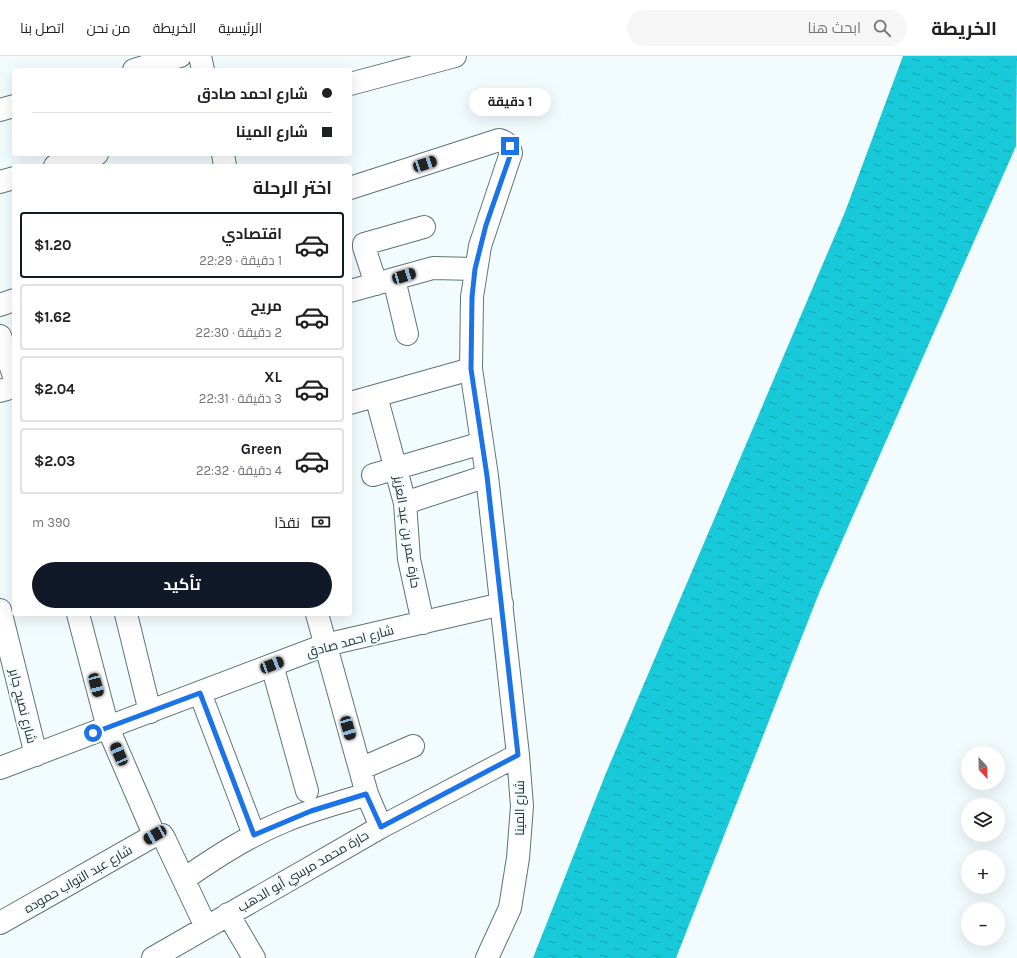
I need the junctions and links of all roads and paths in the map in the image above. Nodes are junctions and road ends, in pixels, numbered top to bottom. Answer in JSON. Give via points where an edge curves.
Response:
{"nodes":[{"id":1,"x":180,"y":56,"type":"edge"},
{"id":2,"x":200,"y":56,"type":"edge"},
{"id":3,"x":455,"y":56,"type":"edge"},
{"id":4,"x":141,"y":68,"type":"edge"},
{"id":5,"x":203,"y":68,"type":"edge"},
{"id":6,"x":352,"y":83,"type":"edge"},
{"id":7,"x":12,"y":107,"type":"edge"},
{"id":8,"x":0,"y":110,"type":"edge"},
{"id":9,"x":90,"y":156,"type":"edge"},
{"id":10,"x":62,"y":164,"type":"edge"},
{"id":11,"x":12,"y":179,"type":"edge"},
{"id":12,"x":0,"y":182,"type":"edge"},
{"id":13,"x":352,"y":187,"type":"edge"},
{"id":14,"x":424,"y":227,"type":"dead end"},
{"id":15,"x":475,"y":269,"type":"junction"},
{"id":16,"x":385,"y":282,"type":"junction"},
{"id":17,"x":352,"y":290,"type":"edge"},
{"id":18,"x":12,"y":301,"type":"edge"},
{"id":19,"x":0,"y":305,"type":"edge"},
{"id":20,"x":407,"y":334,"type":"dead end"},
{"id":21,"x":0,"y":336,"type":"edge"},
{"id":22,"x":471,"y":369,"type":"junction"},
{"id":23,"x":12,"y":370,"type":"edge"},
{"id":24,"x":12,"y":388,"type":"edge"},
{"id":25,"x":0,"y":391,"type":"edge"},
{"id":26,"x":376,"y":396,"type":"junction"},
{"id":27,"x":352,"y":402,"type":"edge"},
{"id":28,"x":482,"y":444,"type":"junction"},
{"id":29,"x":396,"y":468,"type":"junction"},
{"id":30,"x":373,"y":475,"type":"dead end"},
{"id":31,"x":487,"y":476,"type":"junction"},
{"id":32,"x":405,"y":503,"type":"junction"},
{"id":33,"x":502,"y":604,"type":"junction"},
{"id":34,"x":0,"y":610,"type":"edge"},
{"id":35,"x":79,"y":616,"type":"edge"},
{"id":36,"x":127,"y":616,"type":"edge"},
{"id":37,"x":318,"y":616,"type":"edge"},
{"id":38,"x":423,"y":623,"type":"junction"},
{"id":39,"x":325,"y":645,"type":"junction"},
{"id":40,"x":272,"y":665,"type":"junction"},
{"id":41,"x":6,"y":669,"type":"edge"},
{"id":42,"x":200,"y":693,"type":"junction"},
{"id":43,"x":150,"y":712,"type":"junction"},
{"id":44,"x":108,"y":728,"type":"junction"},
{"id":45,"x":413,"y":746,"type":"dead end"},
{"id":46,"x":36,"y":755,"type":"junction"},
{"id":47,"x":518,"y":755,"type":"junction"},
{"id":48,"x":0,"y":768,"type":"edge"},
{"id":49,"x":360,"y":769,"type":"junction"},
{"id":50,"x":307,"y":791,"type":"dead end"},
{"id":51,"x":366,"y":794,"type":"junction"},
{"id":52,"x":381,"y":827,"type":"junction"},
{"id":53,"x":155,"y":835,"type":"junction"},
{"id":54,"x":254,"y":835,"type":"junction"},
{"id":55,"x":184,"y":879,"type":"junction"},
{"id":56,"x":228,"y":914,"type":"junction"},
{"id":57,"x":0,"y":923,"type":"edge"},
{"id":58,"x":206,"y":927,"type":"junction"},
{"id":59,"x":160,"y":956,"type":"edge"},
{"id":60,"x":254,"y":958,"type":"edge"},
{"id":61,"x":487,"y":958,"type":"edge"}],
"edges":[{"from":1,"to":4,"type":"street"},
{"from":2,"to":5,"type":"street"},
{"from":3,"to":6,"type":"street"},
{"from":7,"to":8,"type":"street"},
{"from":9,"to":10,"type":"street"},
{"from":11,"to":12,"type":"street"},
{"from":13,"to":15,"type":"street","name":"شارع المينا","via":[[499,140],[505,141],[510,146],[511,153],[486,225]]},
{"from":14,"to":16,"type":"street","via":[[364,244]]},
{"from":15,"to":16,"type":"street","via":[[433,268]]},
{"from":15,"to":22,"type":"street","name":"شارع المينا"},
{"from":16,"to":17,"type":"street"},
{"from":16,"to":20,"type":"street"},
{"from":18,"to":19,"type":"street"},
{"from":21,"to":23,"type":"street"},
{"from":22,"to":26,"type":"street"},
{"from":22,"to":28,"type":"street","name":"شارع المينا"},
{"from":24,"to":25,"type":"street"},
{"from":26,"to":27,"type":"street"},
{"from":26,"to":29,"type":"street","name":"حارة عمر بن عبد العزيز"},
{"from":28,"to":29,"type":"street"},
{"from":28,"to":31,"type":"street","name":"شارع المينا"},
{"from":29,"to":30,"type":"street"},
{"from":29,"to":32,"type":"street","name":"حارة عمر بن عبد العزيز"},
{"from":31,"to":32,"type":"street"},
{"from":31,"to":33,"type":"street","name":"شارع المينا"},
{"from":32,"to":38,"type":"street","name":"حارة عمر بن عبد العزيز","via":[[409,559]]},
{"from":33,"to":38,"type":"street","name":"شارع احمد صادق"},
{"from":33,"to":47,"type":"street","name":"شارع المينا"},
{"from":34,"to":41,"type":"street","name":"شارع نصيح جابر"},
{"from":35,"to":44,"type":"street"},
{"from":36,"to":43,"type":"street"},
{"from":37,"to":39,"type":"street"},
{"from":38,"to":39,"type":"street","name":"شارع احمد صادق"},
{"from":39,"to":40,"type":"street","name":"شارع احمد صادق"},
{"from":39,"to":49,"type":"street"},
{"from":40,"to":42,"type":"street","name":"شارع احمد صادق"},
{"from":40,"to":50,"type":"street"},
{"from":41,"to":46,"type":"street","name":"شارع نصيح جابر"},
{"from":42,"to":43,"type":"street","name":"شارع احمد صادق"},
{"from":42,"to":54,"type":"street"},
{"from":43,"to":44,"type":"street","name":"شارع احمد صادق"},
{"from":44,"to":46,"type":"street","name":"شارع احمد صادق"},
{"from":44,"to":53,"type":"street"},
{"from":45,"to":49,"type":"street"},
{"from":46,"to":48,"type":"street","name":"شارع احمد صادق"},
{"from":47,"to":52,"type":"street","name":"حارة محمد مرسي أبو الدهب"},
{"from":47,"to":61,"type":"street","name":"شارع المينا","via":[[522,806],[518,858],[510,908]]},
{"from":49,"to":51,"type":"street"},
{"from":51,"to":52,"type":"street"},
{"from":51,"to":54,"type":"street","via":[[311,811]]},
{"from":52,"to":56,"type":"street","name":"حارة محمد مرسي أبو الدهب"},
{"from":53,"to":55,"type":"street","via":[[162,835],[164,838]]},
{"from":53,"to":57,"type":"street","name":"شارع عبد التواب حموده"},
{"from":54,"to":55,"type":"street"},
{"from":55,"to":58,"type":"street"},
{"from":56,"to":58,"type":"street","name":"حارة محمد مرسي أبو الدهب"},
{"from":56,"to":60,"type":"street"},
{"from":58,"to":59,"type":"street","name":"حارة محمد مرسي أبو الدهب"}]}
